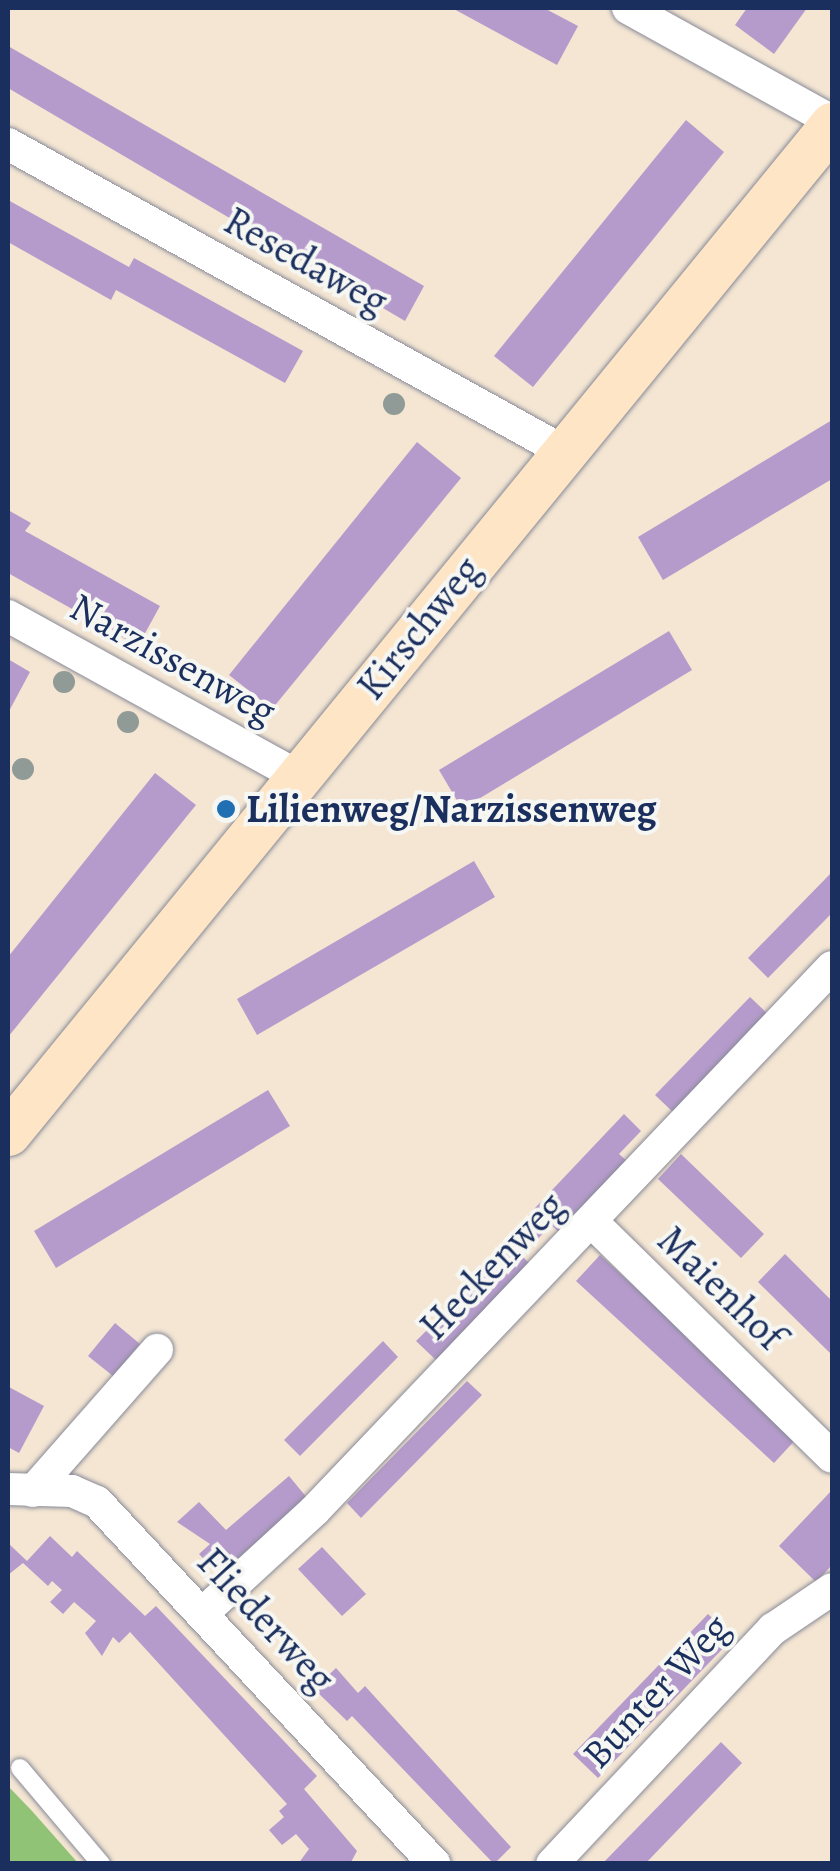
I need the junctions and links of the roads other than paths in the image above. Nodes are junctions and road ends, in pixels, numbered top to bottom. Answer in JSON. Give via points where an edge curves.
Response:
{"nodes":[{"id":1,"x":628,"y":8,"type":"edge"},
{"id":2,"x":832,"y":123,"type":"edge"},
{"id":3,"x":8,"y":144,"type":"edge"},
{"id":4,"x":563,"y":452,"type":"junction"},
{"id":5,"x":8,"y":616,"type":"edge"},
{"id":6,"x":298,"y":776,"type":"junction"},
{"id":7,"x":832,"y":967,"type":"edge"},
{"id":8,"x":16,"y":1107,"type":"edge"},
{"id":9,"x":593,"y":1223,"type":"junction"},
{"id":10,"x":156,"y":1350,"type":"dead end"},
{"id":11,"x":832,"y":1457,"type":"edge"},
{"id":12,"x":20,"y":1490,"type":"edge"},
{"id":13,"x":832,"y":1588,"type":"edge"},
{"id":14,"x":202,"y":1614,"type":"junction"},
{"id":15,"x":20,"y":1768,"type":"dead end"},
{"id":16,"x":101,"y":1864,"type":"edge"},
{"id":17,"x":436,"y":1864,"type":"edge"},
{"id":18,"x":552,"y":1864,"type":"edge"}],
"edges":[{"from":1,"to":2,"type":"street"},
{"from":2,"to":4,"type":"main road","name":"Kirschweg"},
{"from":3,"to":4,"type":"street","name":"Resedaweg"},
{"from":4,"to":6,"type":"main road","name":"Kirschweg"},
{"from":5,"to":6,"type":"street","name":"Narzissenweg"},
{"from":6,"to":8,"type":"main road","name":"Kirschweg"},
{"from":7,"to":9,"type":"street","name":"Heckenweg"},
{"from":9,"to":11,"type":"street","name":"Maienhof"},
{"from":9,"to":14,"type":"street","name":"Heckenweg","via":[[314,1511]]},
{"from":10,"to":12,"type":"street"},
{"from":12,"to":14,"type":"street","name":"Fliederweg","via":[[72,1491],[97,1502]]},
{"from":13,"to":18,"type":"street","name":"Bunter Weg","via":[[773,1629]]},
{"from":14,"to":17,"type":"street","name":"Fliederweg"},
{"from":15,"to":16,"type":"lane"}]}
